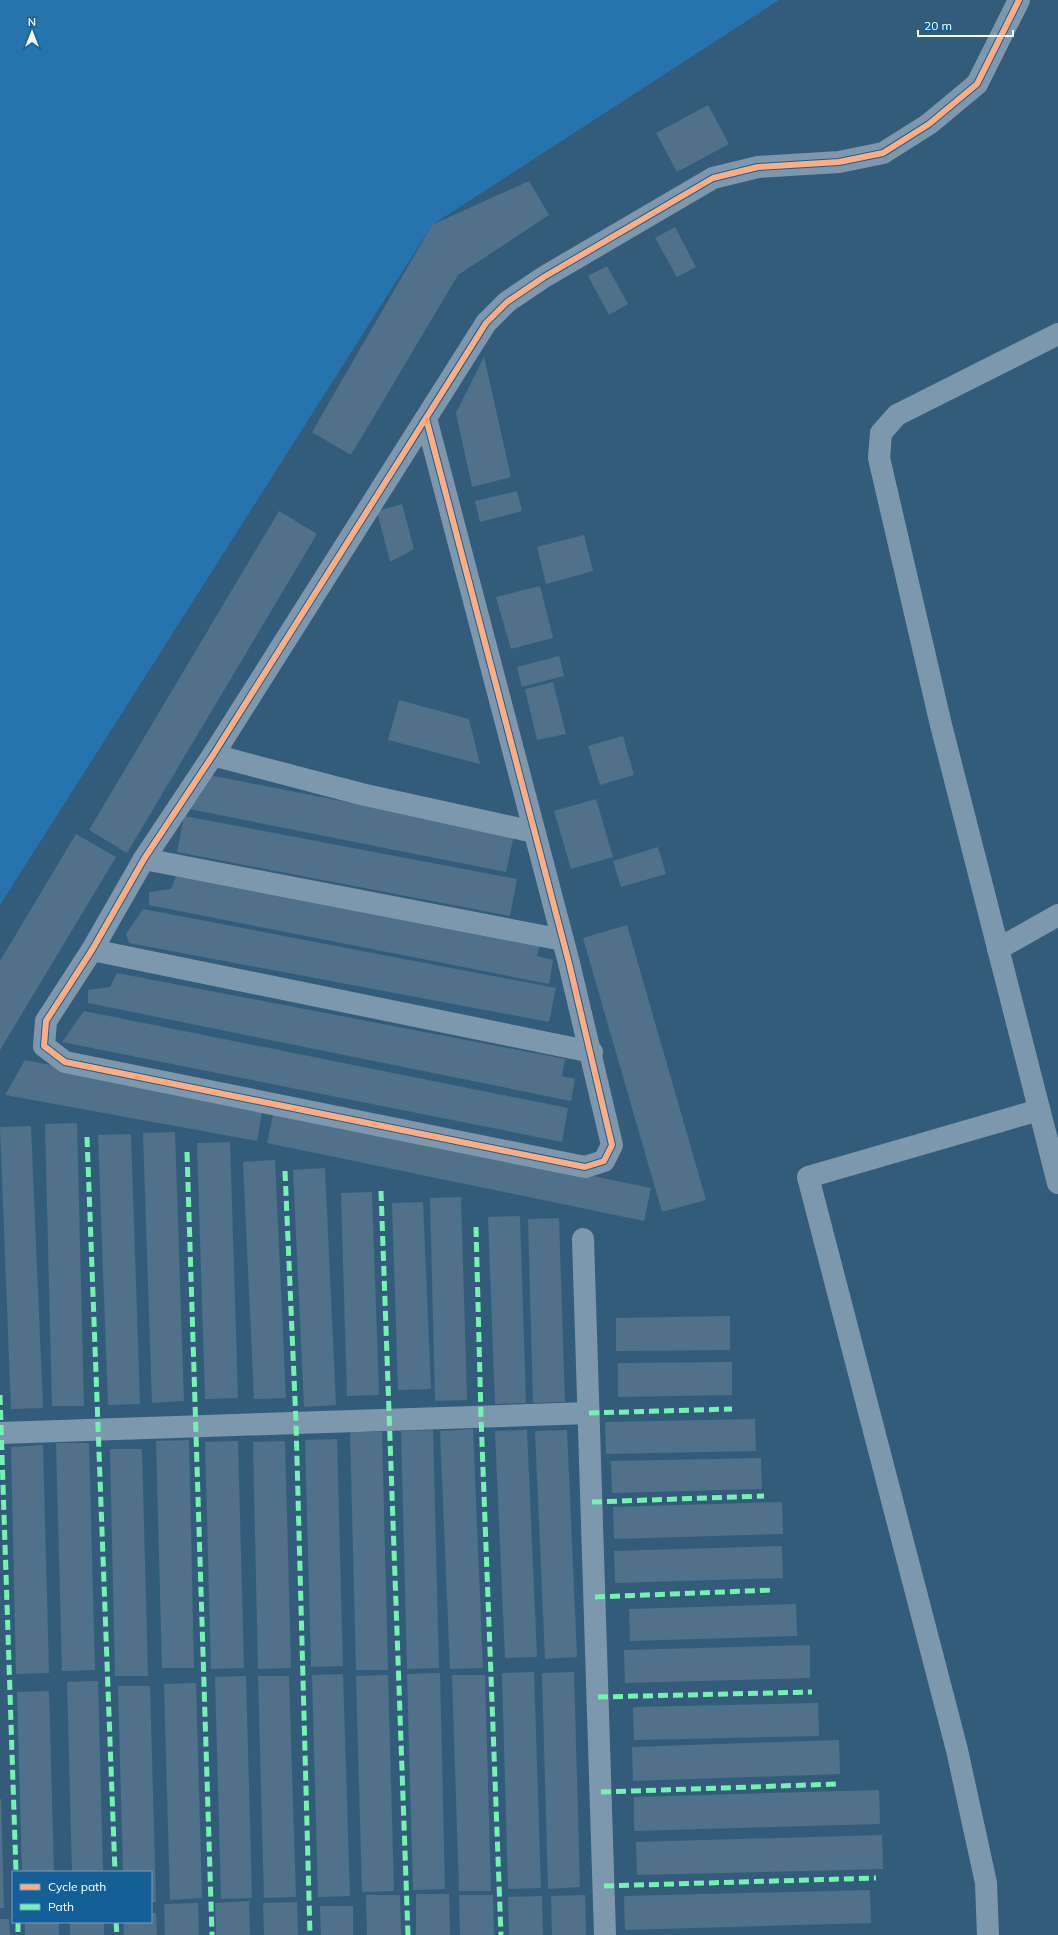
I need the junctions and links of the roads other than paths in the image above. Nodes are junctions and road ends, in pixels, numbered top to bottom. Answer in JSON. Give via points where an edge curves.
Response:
{"nodes":[{"id":1,"x":1019,"y":0,"type":"edge"},
{"id":2,"x":1058,"y":334,"type":"edge"},
{"id":3,"x":426,"y":418,"type":"junction"},
{"id":4,"x":213,"y":755,"type":"junction"},
{"id":5,"x":534,"y":832,"type":"junction"},
{"id":6,"x":144,"y":859,"type":"junction"},
{"id":7,"x":1058,"y":914,"type":"edge"},
{"id":8,"x":563,"y":940,"type":"junction"},
{"id":9,"x":998,"y":948,"type":"junction"},
{"id":10,"x":92,"y":950,"type":"junction"},
{"id":11,"x":592,"y":1052,"type":"junction"},
{"id":12,"x":1039,"y":1110,"type":"junction"},
{"id":13,"x":1058,"y":1183,"type":"edge"},
{"id":14,"x":583,"y":1239,"type":"dead end"},
{"id":15,"x":589,"y":1413,"type":"junction"},
{"id":16,"x":0,"y":1434,"type":"edge"},
{"id":17,"x":605,"y":1935,"type":"edge"},
{"id":18,"x":988,"y":1935,"type":"edge"}],
"edges":[{"from":1,"to":3,"type":"street","via":[[977,84],[929,124],[884,153],[839,162],[758,167],[706,182],[544,277],[507,302],[486,323]]},
{"from":2,"to":9,"type":"street","via":[[897,415],[881,433],[879,458],[941,725]]},
{"from":3,"to":4,"type":"street"},
{"from":3,"to":5,"type":"street"},
{"from":4,"to":5,"type":"street","via":[[361,794]]},
{"from":4,"to":6,"type":"street"},
{"from":5,"to":8,"type":"street"},
{"from":6,"to":8,"type":"street"},
{"from":6,"to":10,"type":"street"},
{"from":7,"to":9,"type":"street"},
{"from":8,"to":11,"type":"street"},
{"from":9,"to":12,"type":"street"},
{"from":10,"to":11,"type":"street"},
{"from":10,"to":11,"type":"street","via":[[46,1021],[44,1046],[65,1062],[585,1167],[604,1161],[612,1145]]},
{"from":12,"to":13,"type":"street"},
{"from":12,"to":18,"type":"street","via":[[808,1177],[957,1750],[986,1883]]},
{"from":14,"to":15,"type":"street"},
{"from":15,"to":16,"type":"street"},
{"from":15,"to":17,"type":"street"}]}
